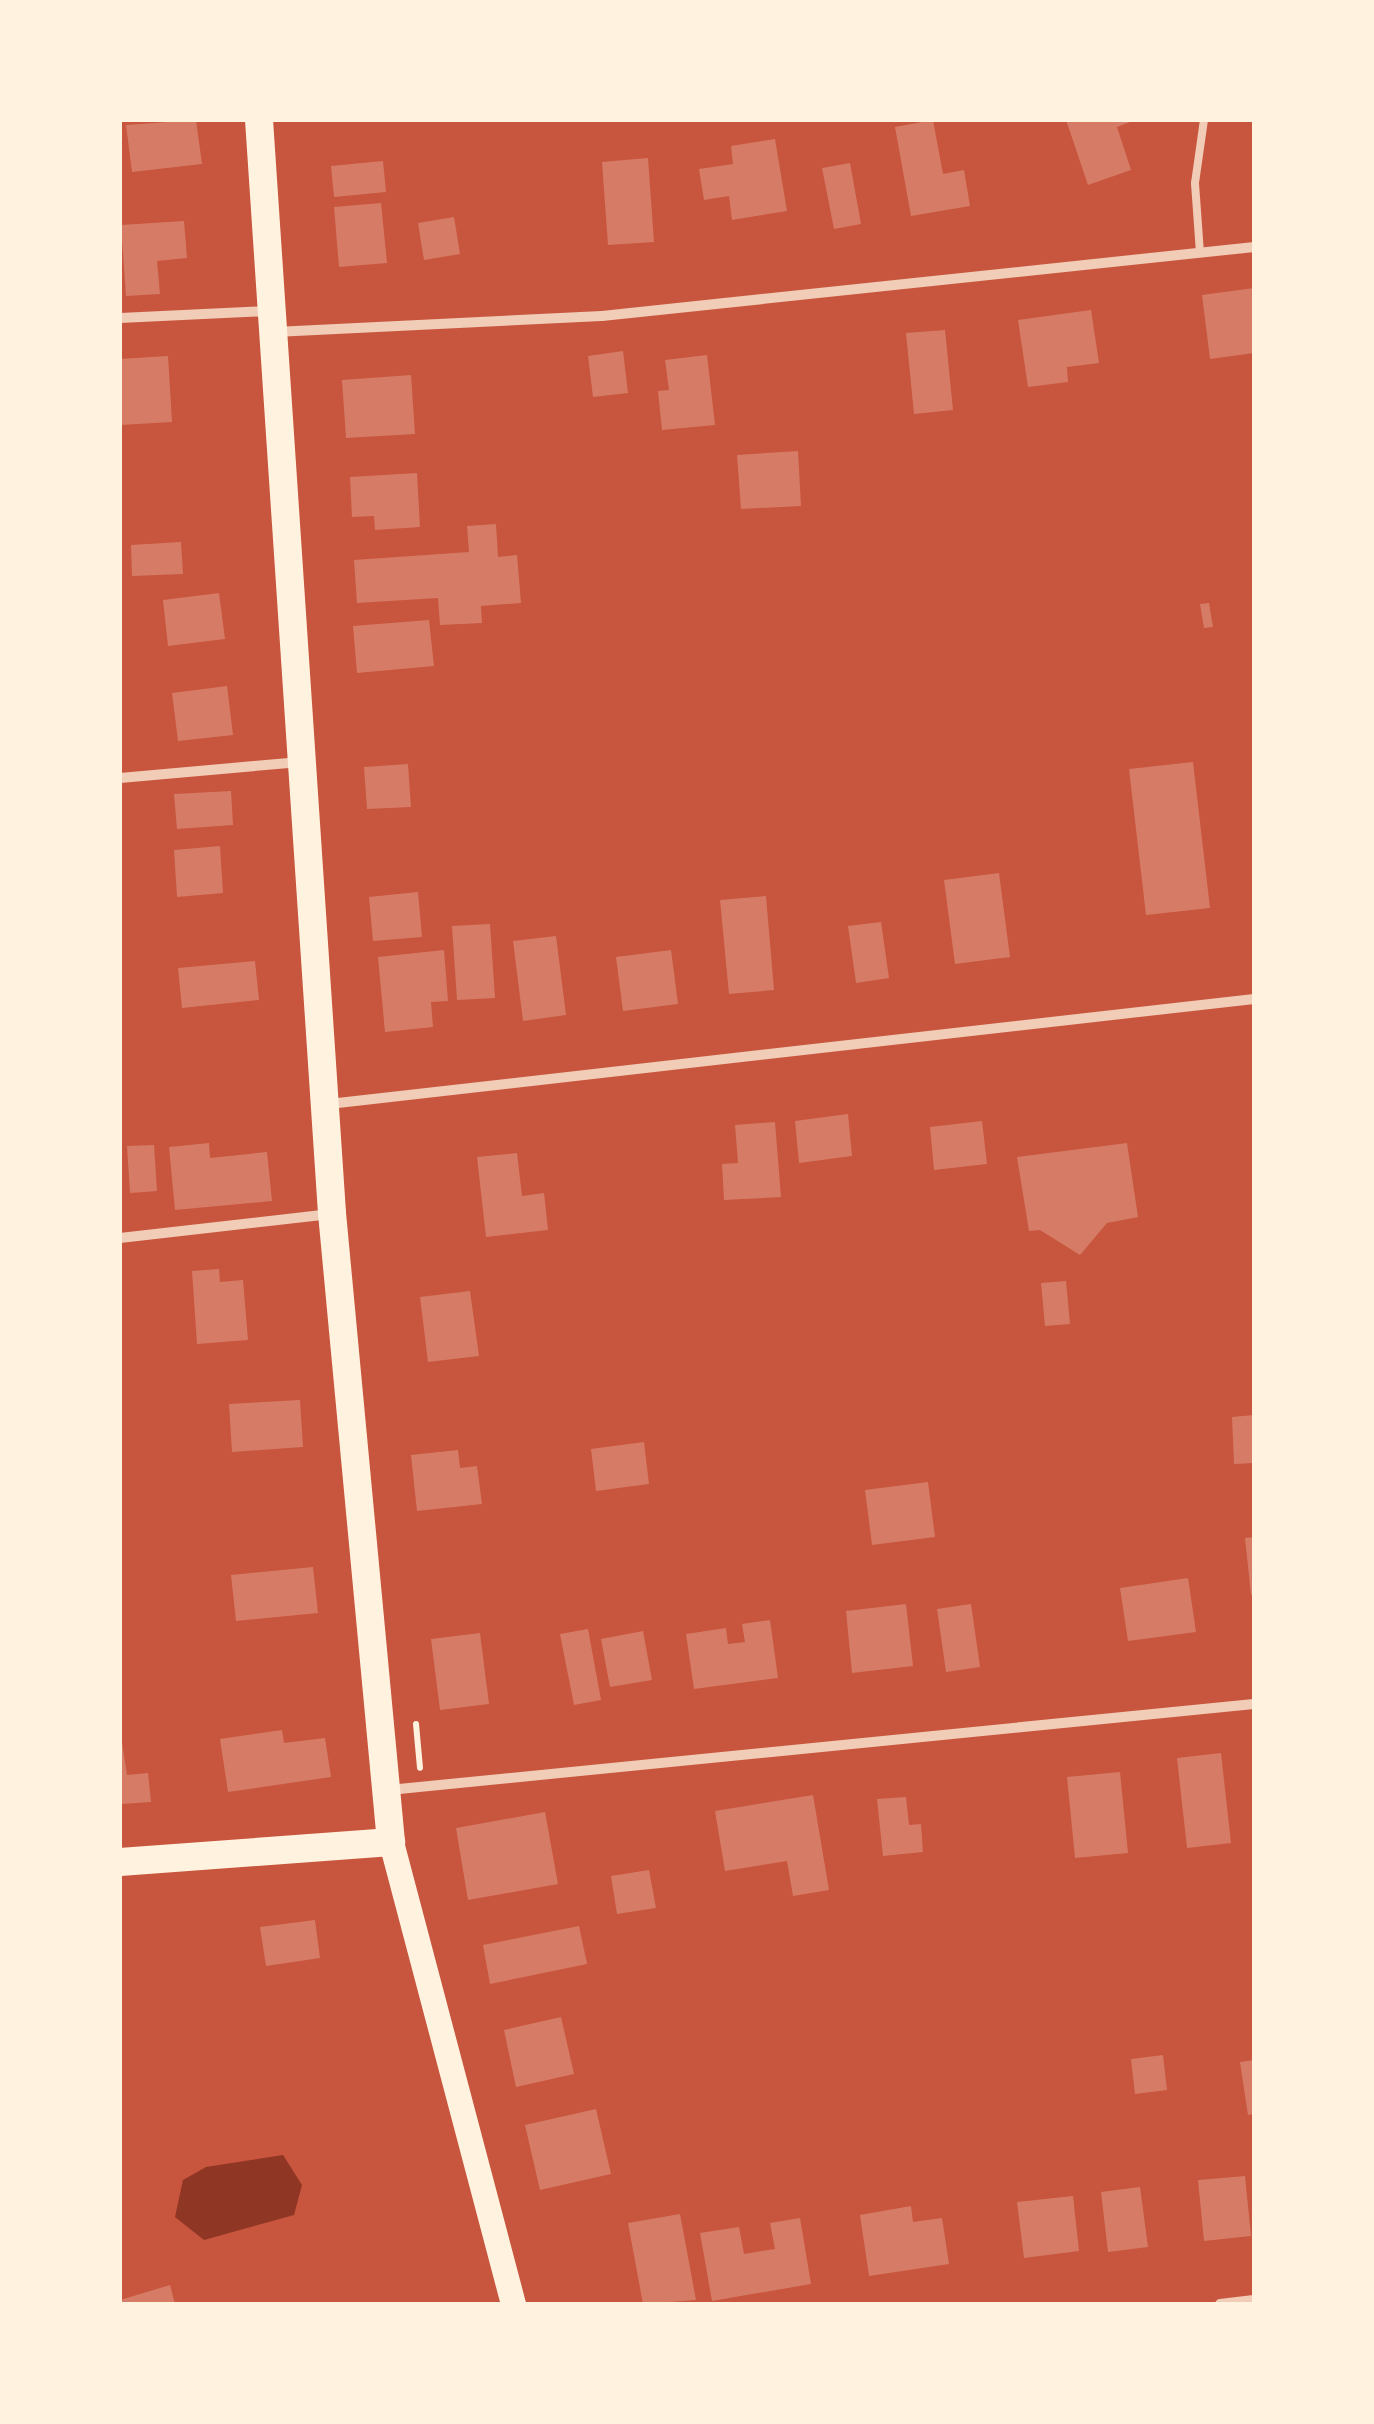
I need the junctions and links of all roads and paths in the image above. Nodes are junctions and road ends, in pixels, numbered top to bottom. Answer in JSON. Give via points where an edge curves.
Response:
{"nodes":[{"id":1,"x":259,"y":120,"type":"edge"},
{"id":2,"x":1204,"y":120,"type":"edge"},
{"id":3,"x":1254,"y":247,"type":"edge"},
{"id":4,"x":1200,"y":253,"type":"junction"},
{"id":5,"x":120,"y":318,"type":"edge"},
{"id":6,"x":273,"y":321,"type":"junction"},
{"id":7,"x":306,"y":761,"type":"junction"},
{"id":8,"x":120,"y":778,"type":"edge"},
{"id":9,"x":1254,"y":998,"type":"edge"},
{"id":10,"x":328,"y":1104,"type":"junction"},
{"id":11,"x":332,"y":1214,"type":"junction"},
{"id":12,"x":120,"y":1238,"type":"edge"},
{"id":13,"x":1254,"y":1704,"type":"edge"},
{"id":14,"x":416,"y":1724,"type":"dead end"},
{"id":15,"x":422,"y":1787,"type":"junction"},
{"id":16,"x":386,"y":1790,"type":"junction"},
{"id":17,"x":391,"y":1842,"type":"junction"},
{"id":18,"x":120,"y":1862,"type":"edge"},
{"id":19,"x":1254,"y":2300,"type":"edge"},
{"id":20,"x":513,"y":2304,"type":"edge"},
{"id":21,"x":1220,"y":2304,"type":"edge"}],
"edges":[{"from":1,"to":6,"type":"highway"},
{"from":2,"to":4,"type":"lane","via":[[1196,183]]},
{"from":3,"to":4,"type":"street"},
{"from":4,"to":6,"type":"street","via":[[602,316]]},
{"from":5,"to":6,"type":"street"},
{"from":6,"to":7,"type":"highway"},
{"from":7,"to":8,"type":"street"},
{"from":7,"to":10,"type":"highway"},
{"from":9,"to":10,"type":"street"},
{"from":10,"to":11,"type":"highway"},
{"from":11,"to":12,"type":"street"},
{"from":11,"to":16,"type":"highway"},
{"from":13,"to":15,"type":"street"},
{"from":14,"to":15,"type":"path"},
{"from":15,"to":16,"type":"street"},
{"from":16,"to":17,"type":"highway"},
{"from":17,"to":18,"type":"highway"},
{"from":17,"to":20,"type":"main road"},
{"from":19,"to":21,"type":"street"}]}
